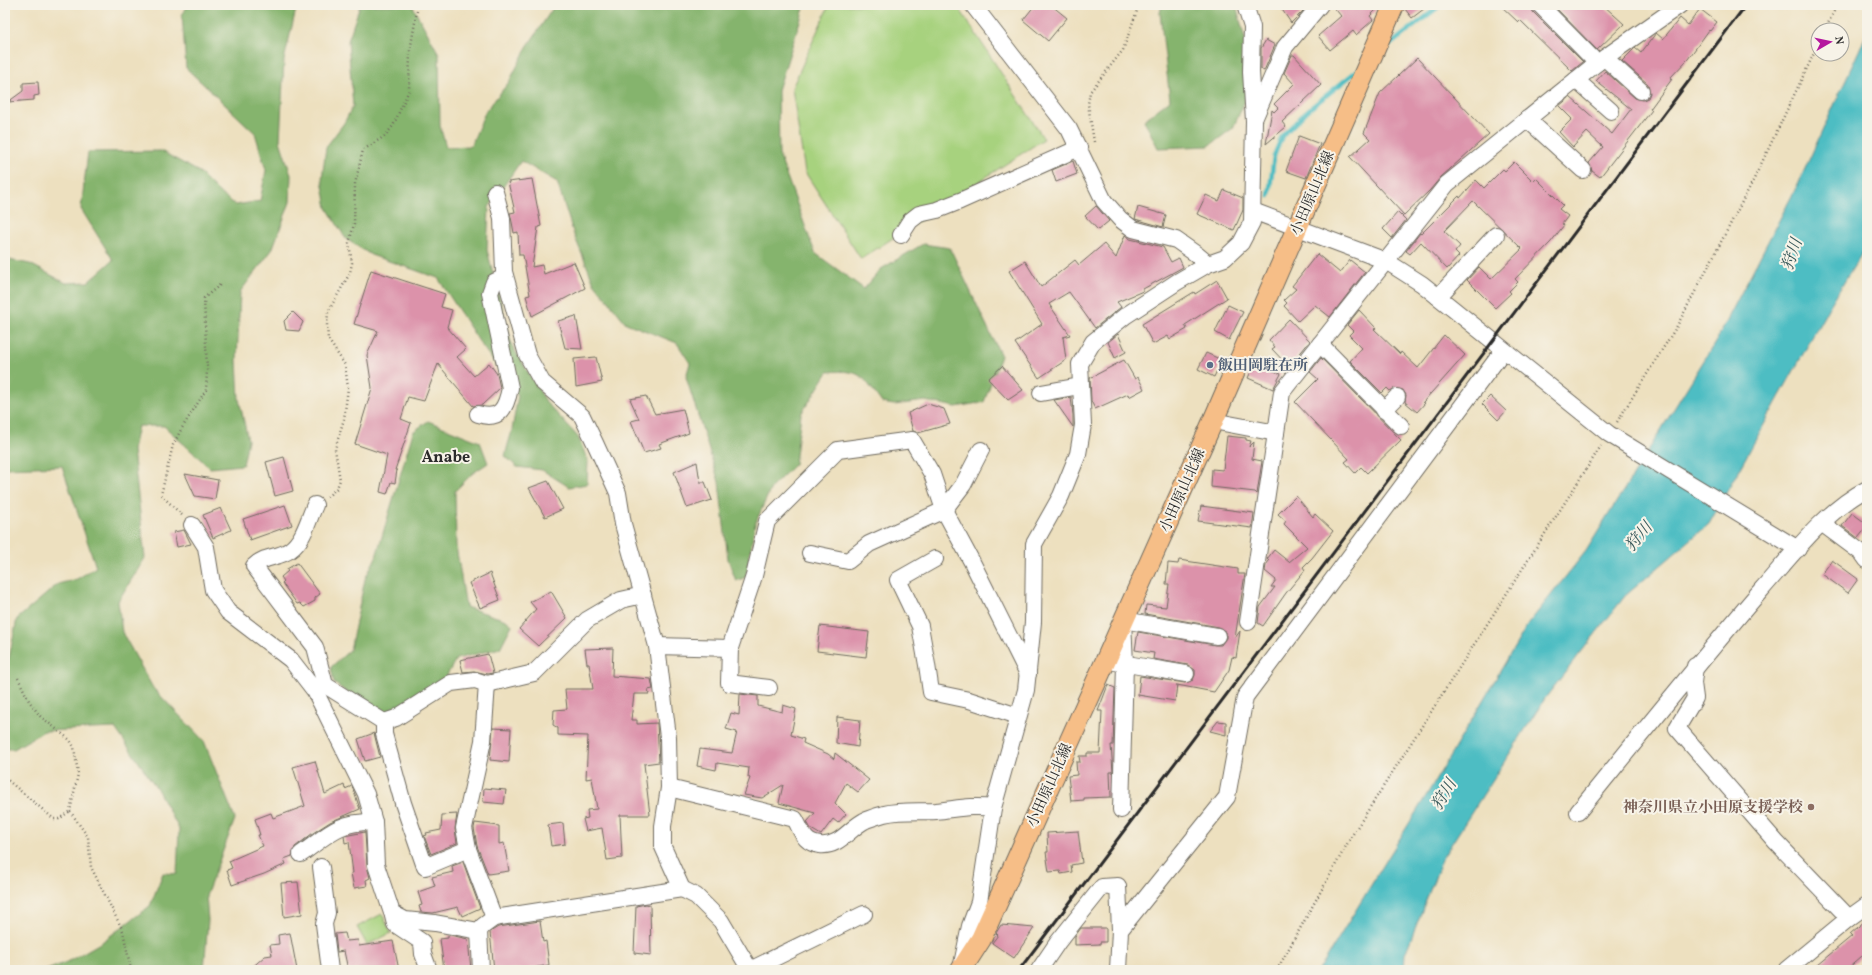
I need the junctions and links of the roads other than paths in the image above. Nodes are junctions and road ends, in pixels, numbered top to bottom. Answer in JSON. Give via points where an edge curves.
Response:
{"nodes":[{"id":1,"x":974,"y":5,"type":"edge"},
{"id":2,"x":1245,"y":5,"type":"edge"},
{"id":3,"x":1320,"y":5,"type":"edge"},
{"id":4,"x":1394,"y":5,"type":"edge"},
{"id":5,"x":1540,"y":5,"type":"edge"},
{"id":6,"x":1680,"y":5,"type":"edge"},
{"id":7,"x":1601,"y":60,"type":"junction"},
{"id":8,"x":1576,"y":80,"type":"junction"},
{"id":9,"x":1641,"y":91,"type":"dead end"},
{"id":10,"x":1611,"y":111,"type":"dead end"},
{"id":11,"x":1527,"y":119,"type":"junction"},
{"id":12,"x":1254,"y":121,"type":"junction"},
{"id":13,"x":1079,"y":148,"type":"junction"},
{"id":14,"x":1583,"y":170,"type":"dead end"},
{"id":15,"x":495,"y":192,"type":"dead end"},
{"id":16,"x":1253,"y":211,"type":"junction"},
{"id":17,"x":1297,"y":228,"type":"junction"},
{"id":18,"x":1496,"y":234,"type":"dead end"},
{"id":19,"x":901,"y":235,"type":"dead end"},
{"id":20,"x":1386,"y":262,"type":"junction"},
{"id":21,"x":1208,"y":264,"type":"junction"},
{"id":22,"x":505,"y":277,"type":"junction"},
{"id":23,"x":1438,"y":296,"type":"junction"},
{"id":24,"x":1320,"y":344,"type":"junction"},
{"id":25,"x":1503,"y":351,"type":"junction"},
{"id":26,"x":1080,"y":386,"type":"junction"},
{"id":27,"x":1041,"y":393,"type":"dead end"},
{"id":28,"x":1397,"y":397,"type":"dead end"},
{"id":29,"x":1384,"y":410,"type":"junction"},
{"id":30,"x":478,"y":414,"type":"dead end"},
{"id":31,"x":1213,"y":421,"type":"junction"},
{"id":32,"x":1401,"y":426,"type":"dead end"},
{"id":33,"x":1276,"y":433,"type":"junction"},
{"id":34,"x":981,"y":450,"type":"dead end"},
{"id":35,"x":1867,"y":489,"type":"edge"},
{"id":36,"x":315,"y":505,"type":"road end"},
{"id":37,"x":944,"y":510,"type":"junction"},
{"id":38,"x":1823,"y":524,"type":"junction"},
{"id":39,"x":192,"y":525,"type":"road end"},
{"id":40,"x":1798,"y":549,"type":"junction"},
{"id":41,"x":810,"y":553,"type":"dead end"},
{"id":42,"x":936,"y":559,"type":"dead end"},
{"id":43,"x":1867,"y":560,"type":"edge"},
{"id":44,"x":643,"y":594,"type":"junction"},
{"id":45,"x":1123,"y":620,"type":"junction"},
{"id":46,"x":1248,"y":622,"type":"dead end"},
{"id":47,"x":1217,"y":636,"type":"dead end"},
{"id":48,"x":657,"y":646,"type":"junction"},
{"id":49,"x":730,"y":648,"type":"junction"},
{"id":50,"x":1106,"y":660,"type":"junction"},
{"id":51,"x":1125,"y":664,"type":"junction"},
{"id":52,"x":1695,"y":666,"type":"junction"},
{"id":53,"x":1028,"y":674,"type":"junction"},
{"id":54,"x":1186,"y":674,"type":"dead end"},
{"id":55,"x":486,"y":684,"type":"junction"},
{"id":56,"x":320,"y":688,"type":"junction"},
{"id":57,"x":769,"y":688,"type":"dead end"},
{"id":58,"x":1018,"y":716,"type":"junction"},
{"id":59,"x":384,"y":722,"type":"junction"},
{"id":60,"x":669,"y":788,"type":"junction"},
{"id":61,"x":993,"y":808,"type":"junction"},
{"id":62,"x":1121,"y":810,"type":"dead end"},
{"id":63,"x":1578,"y":812,"type":"dead end"},
{"id":64,"x":374,"y":822,"type":"junction"},
{"id":65,"x":468,"y":849,"type":"junction"},
{"id":66,"x":301,"y":854,"type":"dead end"},
{"id":67,"x":321,"y":867,"type":"dead end"},
{"id":68,"x":682,"y":889,"type":"junction"},
{"id":69,"x":1861,"y":912,"type":"edge"},
{"id":70,"x":392,"y":913,"type":"junction"},
{"id":71,"x":864,"y":914,"type":"dead end"},
{"id":72,"x":494,"y":918,"type":"junction"},
{"id":73,"x":1120,"y":930,"type":"junction"},
{"id":74,"x":480,"y":931,"type":"junction"},
{"id":75,"x":330,"y":970,"type":"edge"},
{"id":76,"x":429,"y":970,"type":"edge"},
{"id":77,"x":481,"y":970,"type":"edge"},
{"id":78,"x":750,"y":970,"type":"edge"},
{"id":79,"x":961,"y":970,"type":"edge"},
{"id":80,"x":1039,"y":970,"type":"edge"},
{"id":81,"x":1118,"y":970,"type":"edge"},
{"id":82,"x":1786,"y":970,"type":"edge"}],
"edges":[{"from":1,"to":13,"type":"street","via":[[1069,129]]},
{"from":2,"to":12,"type":"street","via":[[1252,27]]},
{"from":3,"to":12,"type":"street","via":[[1285,47]]},
{"from":4,"to":17,"type":"main road","name":"小田原山北線"},
{"from":5,"to":7,"type":"street"},
{"from":6,"to":7,"type":"street"},
{"from":7,"to":8,"type":"street"},
{"from":7,"to":9,"type":"street"},
{"from":8,"to":10,"type":"street"},
{"from":8,"to":11,"type":"street"},
{"from":11,"to":14,"type":"street"},
{"from":11,"to":20,"type":"street","via":[[1447,184]]},
{"from":12,"to":16,"type":"street","via":[[1251,199]]},
{"from":13,"to":19,"type":"street","via":[[960,201],[919,214],[910,221]]},
{"from":13,"to":21,"type":"street","via":[[1104,202],[1120,219],[1134,229],[1176,240]]},
{"from":15,"to":22,"type":"street","via":[[502,218]]},
{"from":16,"to":17,"type":"street"},
{"from":16,"to":21,"type":"street","via":[[1252,222],[1241,243],[1225,258]]},
{"from":17,"to":20,"type":"street"},
{"from":17,"to":31,"type":"main road","name":"小田原山北線"},
{"from":18,"to":23,"type":"street"},
{"from":20,"to":23,"type":"street"},
{"from":20,"to":24,"type":"street"},
{"from":21,"to":26,"type":"street","via":[[1125,316],[1093,342],[1080,364]]},
{"from":22,"to":30,"type":"street","via":[[494,282],[490,293],[510,388],[508,402],[499,414],[488,417]]},
{"from":22,"to":44,"type":"street","via":[[527,355],[542,382],[582,416],[618,493],[623,524]]},
{"from":23,"to":25,"type":"street"},
{"from":24,"to":29,"type":"street"},
{"from":24,"to":33,"type":"street","via":[[1282,392]]},
{"from":25,"to":40,"type":"street","via":[[1609,434]]},
{"from":25,"to":73,"type":"street","via":[[1245,698],[1226,797]]},
{"from":26,"to":27,"type":"street"},
{"from":26,"to":53,"type":"street","via":[[1083,425],[1078,454],[1061,496],[1034,544],[1033,622]]},
{"from":28,"to":29,"type":"street"},
{"from":29,"to":32,"type":"street"},
{"from":31,"to":33,"type":"street"},
{"from":31,"to":45,"type":"main road","name":"小田原山北線"},
{"from":33,"to":46,"type":"street"},
{"from":34,"to":37,"type":"street","via":[[963,485]]},
{"from":35,"to":38,"type":"street","via":[[1849,498]]},
{"from":36,"to":56,"type":"street","via":[[304,532],[290,550],[258,561],[254,566],[315,647]]},
{"from":37,"to":41,"type":"street","via":[[869,544],[848,561]]},
{"from":37,"to":49,"type":"street","via":[[932,474],[912,440],[838,450],[767,521],[754,576]]},
{"from":37,"to":53,"type":"street"},
{"from":38,"to":40,"type":"street"},
{"from":38,"to":43,"type":"street","via":[[1862,553]]},
{"from":39,"to":56,"type":"street","via":[[206,547],[213,590],[220,602],[228,612],[291,660]]},
{"from":40,"to":52,"type":"street"},
{"from":42,"to":58,"type":"street","via":[[898,580],[920,626],[930,692],[969,700]]},
{"from":44,"to":48,"type":"street"},
{"from":44,"to":55,"type":"street","via":[[621,600],[587,620],[534,674]]},
{"from":45,"to":47,"type":"street"},
{"from":45,"to":50,"type":"main road","name":"小田原山北線"},
{"from":45,"to":51,"type":"street"},
{"from":48,"to":49,"type":"street"},
{"from":48,"to":60,"type":"street","via":[[668,737]]},
{"from":49,"to":57,"type":"street","via":[[729,683]]},
{"from":50,"to":51,"type":"street"},
{"from":50,"to":79,"type":"main road","name":"小田原山北線","via":[[981,939]]},
{"from":51,"to":54,"type":"street"},
{"from":51,"to":62,"type":"street"},
{"from":52,"to":63,"type":"street"},
{"from":52,"to":69,"type":"street","via":[[1695,698],[1677,728],[1776,842]]},
{"from":53,"to":58,"type":"street"},
{"from":55,"to":59,"type":"street","via":[[475,680],[451,683],[396,718]]},
{"from":55,"to":65,"type":"street","via":[[483,741],[464,828]]},
{"from":56,"to":59,"type":"street"},
{"from":56,"to":64,"type":"street","via":[[366,794]]},
{"from":58,"to":61,"type":"street"},
{"from":59,"to":65,"type":"street","via":[[384,734],[403,803],[425,867]]},
{"from":60,"to":61,"type":"street","via":[[795,819],[803,837],[819,845],[830,845],[864,821],[884,814],[935,811],[974,805]]},
{"from":60,"to":68,"type":"street","via":[[663,826],[663,847]]},
{"from":61,"to":79,"type":"street","via":[[979,902],[970,926]]},
{"from":64,"to":66,"type":"street","via":[[347,824]]},
{"from":64,"to":70,"type":"street","via":[[376,864]]},
{"from":65,"to":72,"type":"street"},
{"from":67,"to":75,"type":"street"},
{"from":68,"to":72,"type":"street"},
{"from":68,"to":78,"type":"street","via":[[696,896],[721,921]]},
{"from":69,"to":82,"type":"street"},
{"from":70,"to":74,"type":"street","via":[[405,920]]},
{"from":70,"to":76,"type":"street","via":[[395,924],[422,942]]},
{"from":71,"to":78,"type":"street"},
{"from":72,"to":74,"type":"street"},
{"from":73,"to":80,"type":"street","via":[[1118,886],[1102,887]]},
{"from":73,"to":81,"type":"street"},
{"from":74,"to":77,"type":"street"}]}
